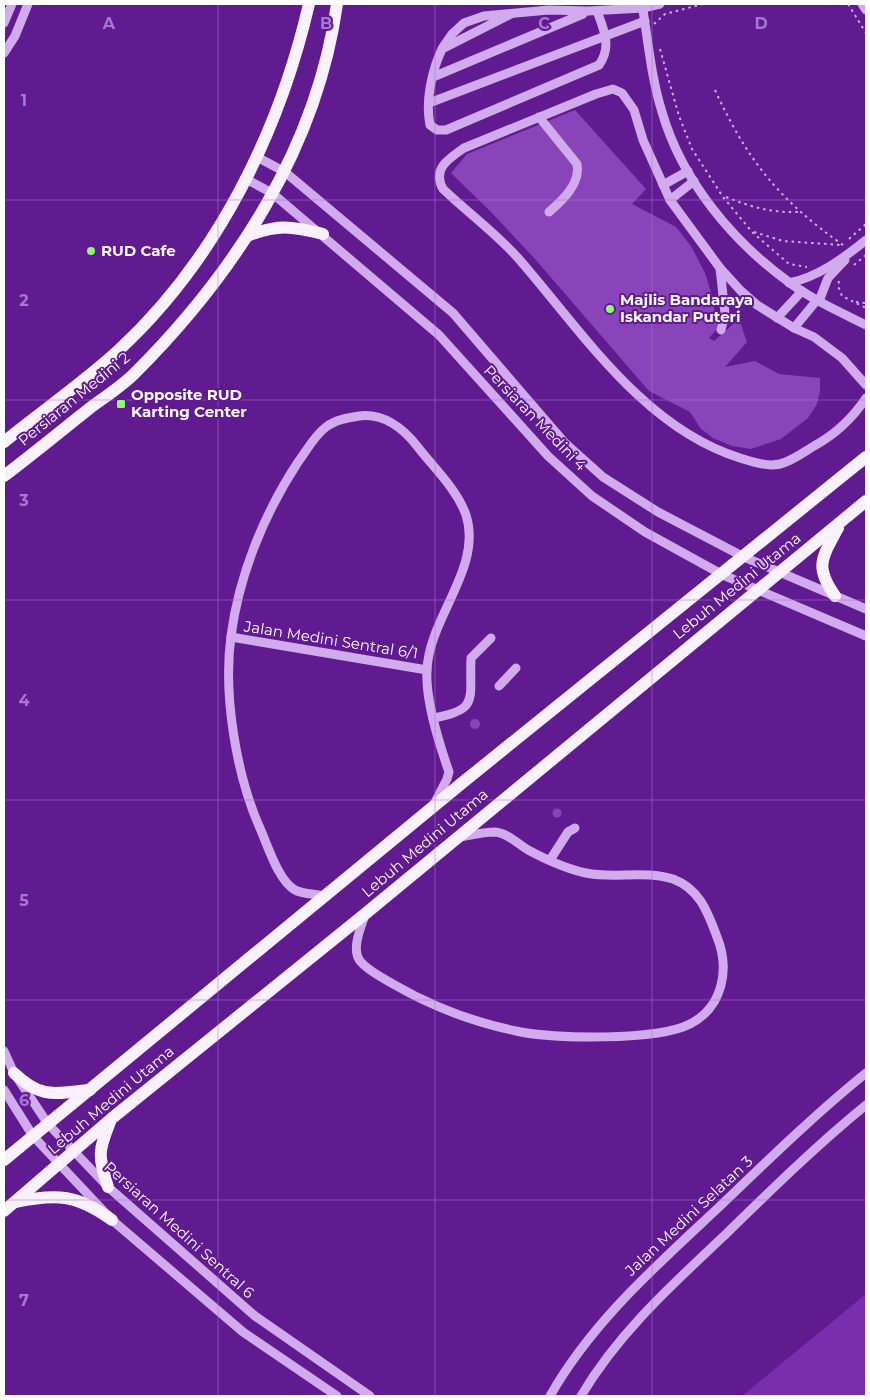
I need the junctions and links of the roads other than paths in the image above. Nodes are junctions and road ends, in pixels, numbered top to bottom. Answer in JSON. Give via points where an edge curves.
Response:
{"nodes":[{"id":1,"x":12,"y":4,"type":"edge"},
{"id":2,"x":28,"y":4,"type":"edge"},
{"id":3,"x":309,"y":4,"type":"edge"},
{"id":4,"x":337,"y":4,"type":"edge"},
{"id":5,"x":660,"y":4,"type":"edge"},
{"id":6,"x":862,"y":4,"type":"edge"},
{"id":7,"x":643,"y":6,"type":"edge"},
{"id":8,"x":866,"y":10,"type":"edge"},
{"id":9,"x":593,"y":11,"type":"junction"},
{"id":10,"x":645,"y":21,"type":"junction"},
{"id":11,"x":4,"y":23,"type":"edge"},
{"id":12,"x":606,"y":36,"type":"junction"},
{"id":13,"x":4,"y":54,"type":"edge"},
{"id":14,"x":432,"y":77,"type":"junction"},
{"id":15,"x":429,"y":103,"type":"junction"},
{"id":16,"x":539,"y":117,"type":"junction"},
{"id":17,"x":257,"y":157,"type":"junction"},
{"id":18,"x":688,"y":171,"type":"junction"},
{"id":19,"x":285,"y":172,"type":"junction"},
{"id":20,"x":246,"y":180,"type":"junction"},
{"id":21,"x":694,"y":181,"type":"junction"},
{"id":22,"x":664,"y":185,"type":"junction"},
{"id":23,"x":272,"y":193,"type":"junction"},
{"id":24,"x":670,"y":200,"type":"junction"},
{"id":25,"x":549,"y":212,"type":"dead end"},
{"id":26,"x":323,"y":234,"type":"junction"},
{"id":27,"x":247,"y":236,"type":"junction"},
{"id":28,"x":866,"y":240,"type":"edge"},
{"id":29,"x":857,"y":247,"type":"junction"},
{"id":30,"x":720,"y":268,"type":"junction"},
{"id":31,"x":789,"y":283,"type":"junction"},
{"id":32,"x":802,"y":291,"type":"junction"},
{"id":33,"x":818,"y":300,"type":"junction"},
{"id":34,"x":777,"y":318,"type":"junction"},
{"id":35,"x":866,"y":325,"type":"edge"},
{"id":36,"x":794,"y":328,"type":"junction"},
{"id":37,"x":721,"y":330,"type":"dead end"},
{"id":38,"x":866,"y":385,"type":"edge"},
{"id":39,"x":866,"y":398,"type":"edge"},
{"id":40,"x":4,"y":442,"type":"edge"},
{"id":41,"x":866,"y":457,"type":"edge"},
{"id":42,"x":4,"y":476,"type":"edge"},
{"id":43,"x":866,"y":501,"type":"edge"},
{"id":44,"x":841,"y":521,"type":"junction"},
{"id":45,"x":744,"y":557,"type":"junction"},
{"id":46,"x":779,"y":572,"type":"junction"},
{"id":47,"x":723,"y":575,"type":"junction"},
{"id":48,"x":756,"y":591,"type":"junction"},
{"id":49,"x":835,"y":596,"type":"junction"},
{"id":50,"x":866,"y":609,"type":"edge"},
{"id":51,"x":866,"y":636,"type":"edge"},
{"id":52,"x":231,"y":637,"type":"junction"},
{"id":53,"x":491,"y":638,"type":"dead end"},
{"id":54,"x":516,"y":668,"type":"dead end"},
{"id":55,"x":427,"y":670,"type":"junction"},
{"id":56,"x":498,"y":686,"type":"dead end"},
{"id":57,"x":433,"y":718,"type":"junction"},
{"id":58,"x":432,"y":808,"type":"junction"},
{"id":59,"x":575,"y":828,"type":"dead end"},
{"id":60,"x":458,"y":837,"type":"junction"},
{"id":61,"x":550,"y":860,"type":"junction"},
{"id":62,"x":324,"y":896,"type":"junction"},
{"id":63,"x":365,"y":914,"type":"junction"},
{"id":64,"x":4,"y":1051,"type":"edge"},
{"id":65,"x":14,"y":1074,"type":"junction"},
{"id":66,"x":866,"y":1074,"type":"edge"},
{"id":67,"x":4,"y":1090,"type":"edge"},
{"id":68,"x":90,"y":1090,"type":"junction"},
{"id":69,"x":866,"y":1105,"type":"edge"},
{"id":70,"x":111,"y":1119,"type":"junction"},
{"id":71,"x":48,"y":1124,"type":"junction"},
{"id":72,"x":32,"y":1136,"type":"junction"},
{"id":73,"x":74,"y":1152,"type":"junction"},
{"id":74,"x":4,"y":1160,"type":"edge"},
{"id":75,"x":58,"y":1164,"type":"junction"},
{"id":76,"x":108,"y":1187,"type":"junction"},
{"id":77,"x":14,"y":1202,"type":"junction"},
{"id":78,"x":4,"y":1211,"type":"edge"},
{"id":79,"x":112,"y":1220,"type":"junction"},
{"id":80,"x":337,"y":1396,"type":"edge"},
{"id":81,"x":370,"y":1396,"type":"edge"},
{"id":82,"x":550,"y":1396,"type":"edge"},
{"id":83,"x":581,"y":1396,"type":"edge"}],
"edges":[{"from":1,"to":11,"type":"street"},
{"from":2,"to":13,"type":"street"},
{"from":3,"to":17,"type":"main road","name":"Persiaran Medini 2","via":[[285,89]]},
{"from":4,"to":19,"type":"main road","name":"Persiaran Medini 2","via":[[323,74],[308,120]]},
{"from":5,"to":7,"type":"street"},
{"from":6,"to":8,"type":"street"},
{"from":7,"to":9,"type":"street"},
{"from":7,"to":10,"type":"street"},
{"from":9,"to":12,"type":"street"},
{"from":9,"to":14,"type":"street"},
{"from":9,"to":14,"type":"street","via":[[549,10],[484,16],[464,23],[442,49]]},
{"from":10,"to":12,"type":"street"},
{"from":10,"to":18,"type":"street","via":[[662,112]]},
{"from":12,"to":15,"type":"street"},
{"from":12,"to":15,"type":"street","via":[[604,58],[599,65],[446,130],[437,130],[430,125]]},
{"from":14,"to":15,"type":"street"},
{"from":16,"to":22,"type":"street","via":[[613,89],[622,93],[634,110],[643,140]]},
{"from":16,"to":25,"type":"street","via":[[577,164],[579,173],[574,184]]},
{"from":16,"to":39,"type":"street","via":[[464,148],[446,160],[440,168],[438,181],[516,256],[610,367],[644,401],[691,434],[726,453],[760,464],[781,464],[835,435]]},
{"from":17,"to":19,"type":"street","name":"Persiaran Medini 4"},
{"from":17,"to":20,"type":"main road","name":"Persiaran Medini 2"},
{"from":18,"to":21,"type":"street"},
{"from":18,"to":22,"type":"street"},
{"from":19,"to":23,"type":"main road","name":"Persiaran Medini 2"},
{"from":19,"to":45,"type":"street","name":"Persiaran Medini 4","via":[[453,313],[564,442],[603,477],[658,512]]},
{"from":20,"to":23,"type":"street","name":"Persiaran Medini 4"},
{"from":20,"to":40,"type":"main road","name":"Persiaran Medini 2","via":[[178,286],[119,350]]},
{"from":21,"to":24,"type":"street"},
{"from":21,"to":31,"type":"street","via":[[733,233]]},
{"from":22,"to":24,"type":"street"},
{"from":23,"to":26,"type":"street","name":"Persiaran Medini 4"},
{"from":23,"to":27,"type":"main road","name":"Persiaran Medini 2"},
{"from":24,"to":30,"type":"street"},
{"from":26,"to":27,"type":"main road","via":[[283,226]]},
{"from":26,"to":47,"type":"street","name":"Persiaran Medini 4","via":[[439,335],[548,456],[592,496],[645,532]]},
{"from":27,"to":42,"type":"main road","name":"Persiaran Medini 2","via":[[197,304],[134,374]]},
{"from":28,"to":29,"type":"street"},
{"from":29,"to":31,"type":"street","via":[[820,272]]},
{"from":29,"to":33,"type":"street","via":[[828,278]]},
{"from":30,"to":34,"type":"street","via":[[741,291]]},
{"from":30,"to":37,"type":"street","via":[[725,314]]},
{"from":31,"to":32,"type":"street"},
{"from":32,"to":33,"type":"street"},
{"from":32,"to":34,"type":"street"},
{"from":33,"to":35,"type":"street"},
{"from":33,"to":36,"type":"street"},
{"from":34,"to":36,"type":"street"},
{"from":36,"to":38,"type":"street","via":[[814,337],[842,358]]},
{"from":41,"to":45,"type":"main road","name":"Lebuh Medini Utama"},
{"from":43,"to":44,"type":"main road","name":"Lebuh Medini Utama"},
{"from":44,"to":46,"type":"main road","name":"Lebuh Medini Utama"},
{"from":44,"to":49,"type":"main road","via":[[820,565],[825,582]]},
{"from":45,"to":46,"type":"street","name":"Persiaran Medini 4"},
{"from":45,"to":47,"type":"main road","name":"Lebuh Medini Utama"},
{"from":46,"to":48,"type":"main road","name":"Lebuh Medini Utama"},
{"from":46,"to":49,"type":"street","name":"Persiaran Medini 4"},
{"from":47,"to":48,"type":"street","name":"Persiaran Medini 4"},
{"from":47,"to":58,"type":"main road","name":"Lebuh Medini Utama"},
{"from":48,"to":51,"type":"street","name":"Persiaran Medini 4"},
{"from":48,"to":60,"type":"main road","name":"Lebuh Medini Utama"},
{"from":49,"to":50,"type":"street","name":"Persiaran Medini 4"},
{"from":52,"to":55,"type":"street","name":"Jalan Medini Sentral 6/1"},
{"from":52,"to":55,"type":"street","via":[[253,550],[291,473],[312,442],[327,427],[345,418],[368,415],[392,422],[410,437],[457,498],[466,515],[469,540],[466,565],[446,605]]},
{"from":52,"to":62,"type":"street","via":[[230,682],[239,766],[254,813],[280,873],[295,890]]},
{"from":53,"to":57,"type":"street","via":[[471,658],[467,706],[456,714]]},
{"from":54,"to":56,"type":"street"},
{"from":55,"to":57,"type":"street"},
{"from":57,"to":58,"type":"street","via":[[449,772]]},
{"from":58,"to":62,"type":"main road","name":"Lebuh Medini Utama"},
{"from":59,"to":61,"type":"street","via":[[568,832]]},
{"from":60,"to":61,"type":"street","via":[[496,832]]},
{"from":60,"to":63,"type":"main road","name":"Lebuh Medini Utama"},
{"from":61,"to":63,"type":"street","via":[[586,873],[661,875],[678,881],[695,893],[704,906],[722,951],[724,975],[719,995],[706,1012],[691,1024],[670,1031],[594,1038],[519,1032],[485,1024],[410,994],[360,961],[358,940]]},
{"from":62,"to":68,"type":"main road","name":"Lebuh Medini Utama"},
{"from":63,"to":70,"type":"main road","name":"Lebuh Medini Utama"},
{"from":64,"to":65,"type":"street","name":"Persiaran Medini Sentral 6"},
{"from":65,"to":68,"type":"main road","via":[[31,1087],[50,1094]]},
{"from":65,"to":71,"type":"street","name":"Persiaran Medini Sentral 6"},
{"from":66,"to":82,"type":"street","name":"Jalan Medini Selatan 3","via":[[794,1136],[633,1289],[596,1328],[563,1372]]},
{"from":67,"to":72,"type":"street"},
{"from":68,"to":71,"type":"main road","name":"Lebuh Medini Utama"},
{"from":69,"to":83,"type":"street","via":[[810,1153],[652,1304],[614,1346]]},
{"from":70,"to":73,"type":"main road","name":"Lebuh Medini Utama"},
{"from":70,"to":76,"type":"main road","via":[[100,1148]]},
{"from":71,"to":72,"type":"main road","name":"Lebuh Medini Utama"},
{"from":71,"to":73,"type":"street","name":"Persiaran Medini Sentral 6"},
{"from":72,"to":74,"type":"main road","name":"Lebuh Medini Utama"},
{"from":72,"to":75,"type":"street"},
{"from":73,"to":75,"type":"main road","name":"Lebuh Medini Utama"},
{"from":73,"to":76,"type":"street","name":"Persiaran Medini Sentral 6"},
{"from":75,"to":77,"type":"main road","name":"Lebuh Medini Utama"},
{"from":75,"to":79,"type":"street"},
{"from":76,"to":81,"type":"street","name":"Persiaran Medini Sentral 6","via":[[255,1316]]},
{"from":77,"to":78,"type":"main road","name":"Lebuh Medini Utama"},
{"from":77,"to":79,"type":"main road","via":[[57,1196],[77,1200]]},
{"from":79,"to":80,"type":"street","via":[[243,1332]]}]}
